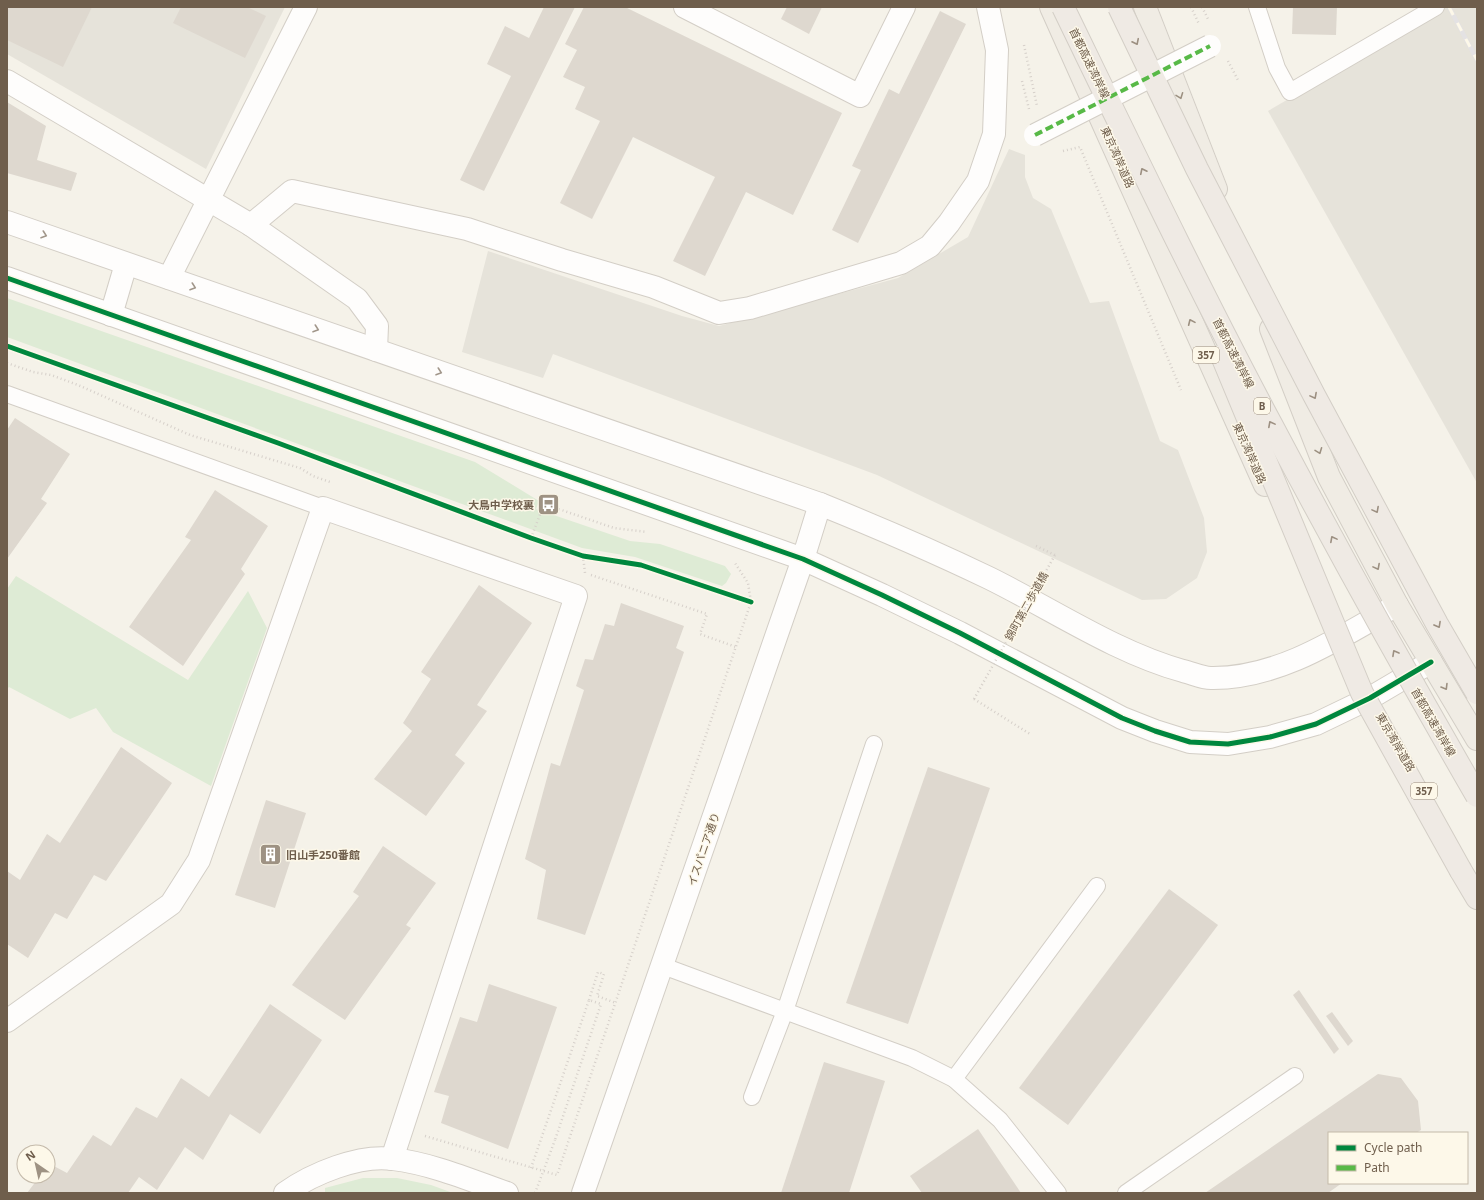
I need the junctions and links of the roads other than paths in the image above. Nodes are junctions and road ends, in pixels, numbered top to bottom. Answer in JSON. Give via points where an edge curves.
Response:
{"nodes":[{"id":1,"x":306,"y":7,"type":"edge"},
{"id":2,"x":684,"y":7,"type":"edge"},
{"id":3,"x":904,"y":7,"type":"edge"},
{"id":4,"x":988,"y":7,"type":"edge"},
{"id":5,"x":1051,"y":7,"type":"edge"},
{"id":6,"x":1063,"y":7,"type":"edge"},
{"id":7,"x":1119,"y":7,"type":"edge"},
{"id":8,"x":1145,"y":7,"type":"edge"},
{"id":9,"x":1257,"y":7,"type":"edge"},
{"id":10,"x":1436,"y":7,"type":"edge"},
{"id":11,"x":1210,"y":46,"type":"dead end"},
{"id":12,"x":7,"y":81,"type":"edge"},
{"id":13,"x":1035,"y":135,"type":"road end"},
{"id":14,"x":1154,"y":195,"type":"junction"},
{"id":15,"x":209,"y":201,"type":"junction"},
{"id":16,"x":7,"y":222,"type":"edge"},
{"id":17,"x":251,"y":225,"type":"junction"},
{"id":18,"x":126,"y":264,"type":"junction"},
{"id":19,"x":7,"y":278,"type":"edge"},
{"id":20,"x":169,"y":278,"type":"junction"},
{"id":21,"x":111,"y":315,"type":"junction"},
{"id":22,"x":376,"y":350,"type":"junction"},
{"id":23,"x":7,"y":394,"type":"edge"},
{"id":24,"x":820,"y":504,"type":"junction"},
{"id":25,"x":323,"y":508,"type":"junction"},
{"id":26,"x":803,"y":559,"type":"junction"},
{"id":27,"x":1397,"y":605,"type":"junction"},
{"id":28,"x":1334,"y":641,"type":"junction"},
{"id":29,"x":1431,"y":662,"type":"junction"},
{"id":30,"x":1477,"y":694,"type":"edge"},
{"id":31,"x":1370,"y":698,"type":"junction"},
{"id":32,"x":1477,"y":740,"type":"edge"},
{"id":33,"x":874,"y":744,"type":"dead end"},
{"id":34,"x":1477,"y":796,"type":"edge"},
{"id":35,"x":1477,"y":885,"type":"edge"},
{"id":36,"x":1097,"y":886,"type":"dead end"},
{"id":37,"x":1477,"y":898,"type":"edge"},
{"id":38,"x":663,"y":966,"type":"junction"},
{"id":39,"x":785,"y":1011,"type":"junction"},
{"id":40,"x":7,"y":1021,"type":"edge"},
{"id":41,"x":1295,"y":1076,"type":"dead end"},
{"id":42,"x":954,"y":1079,"type":"junction"},
{"id":43,"x":752,"y":1097,"type":"dead end"},
{"id":44,"x":392,"y":1158,"type":"junction"},
{"id":45,"x":284,"y":1193,"type":"edge"},
{"id":46,"x":507,"y":1193,"type":"edge"},
{"id":47,"x":583,"y":1193,"type":"edge"},
{"id":48,"x":1058,"y":1193,"type":"edge"},
{"id":49,"x":1126,"y":1193,"type":"edge"}],
"edges":[{"from":1,"to":15,"type":"street"},
{"from":2,"to":3,"type":"street","via":[[860,96]]},
{"from":4,"to":17,"type":"street","via":[[997,50],[997,92],[994,134],[978,181],[930,246],[893,266],[750,308],[719,313],[654,287],[467,229],[292,191]]},
{"from":28,"to":5,"type":"highway","name":"東京湾岸道路","number":"357","one_way":true},
{"from":14,"to":6,"type":"highway","name":"首都高速湾岸線","number":"B","one_way":true,"bridge":true},
{"from":7,"to":30,"type":"highway","one_way":true,"bridge":true,"via":[[1197,169],[1310,388]]},
{"from":8,"to":27,"type":"highway","one_way":true,"via":[[1329,477]]},
{"from":9,"to":10,"type":"lane","via":[[1277,68],[1290,92]]},
{"from":11,"to":13,"type":"street","bridge":true},
{"from":12,"to":15,"type":"street"},
{"from":34,"to":14,"type":"highway","name":"首都高速湾岸線","number":"B","one_way":true,"bridge":true,"via":[[1394,652],[1274,429]]},
{"from":14,"to":37,"type":"highway","bridge":true,"via":[[1362,693]]},
{"from":15,"to":17,"type":"street"},
{"from":15,"to":20,"type":"street"},
{"from":16,"to":18,"type":"street","one_way":true},
{"from":17,"to":22,"type":"street","via":[[357,299],[378,326]]},
{"from":18,"to":20,"type":"street"},
{"from":18,"to":21,"type":"street"},
{"from":19,"to":21,"type":"street"},
{"from":20,"to":22,"type":"street","one_way":true},
{"from":21,"to":26,"type":"street"},
{"from":22,"to":24,"type":"street","one_way":true},
{"from":23,"to":25,"type":"lane"},
{"from":24,"to":26,"type":"street","name":"イスパニア通り"},
{"from":24,"to":28,"type":"street","via":[[906,539],[990,578],[1134,654],[1209,678],[1249,675],[1289,662]]},
{"from":25,"to":40,"type":"street","via":[[199,860],[171,904]]},
{"from":25,"to":44,"type":"street","via":[[576,596]]},
{"from":26,"to":31,"type":"street","via":[[960,633],[1122,718],[1154,732],[1190,742],[1228,744],[1270,737],[1316,724]]},
{"from":26,"to":38,"type":"street","name":"イスパニア通り"},
{"from":27,"to":28,"type":"street"},
{"from":27,"to":29,"type":"highway"},
{"from":28,"to":31,"type":"highway","name":"東京湾岸道路","number":"357"},
{"from":29,"to":31,"type":"street"},
{"from":29,"to":32,"type":"highway","one_way":true},
{"from":31,"to":35,"type":"highway","name":"東京湾岸道路","number":"357"},
{"from":33,"to":39,"type":"lane"},
{"from":36,"to":42,"type":"lane"},
{"from":38,"to":39,"type":"lane"},
{"from":38,"to":47,"type":"street","name":"イスパニア通り"},
{"from":39,"to":42,"type":"lane","via":[[912,1058]]},
{"from":39,"to":43,"type":"lane"},
{"from":41,"to":49,"type":"lane"},
{"from":42,"to":48,"type":"lane","via":[[1000,1120]]},
{"from":44,"to":45,"type":"street","via":[[359,1160],[328,1170]]},
{"from":44,"to":46,"type":"street","via":[[424,1165]]}]}
